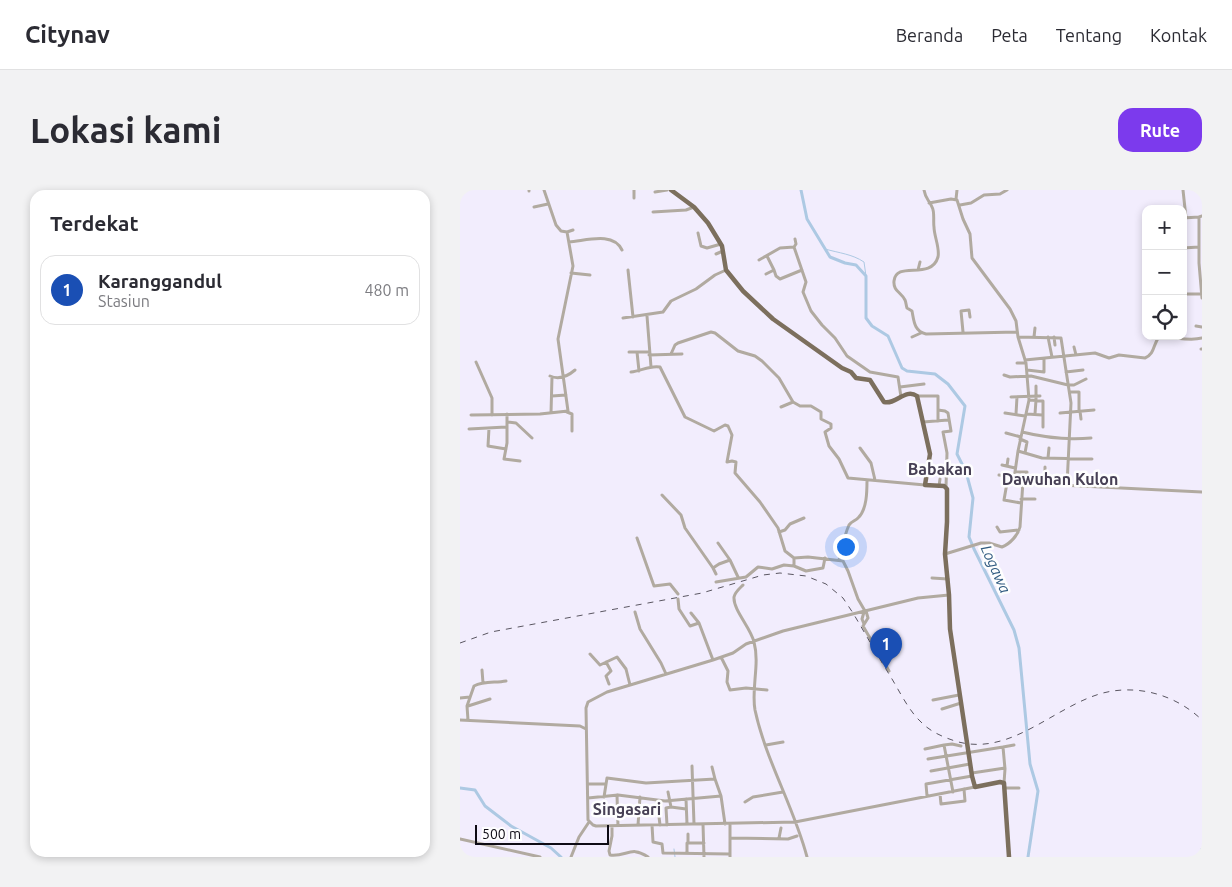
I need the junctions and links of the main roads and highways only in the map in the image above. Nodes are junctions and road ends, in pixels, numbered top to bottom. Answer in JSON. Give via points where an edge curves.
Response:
{"nodes":[{"id":1,"x":671,"y":190,"type":"edge"},
{"id":2,"x":1009,"y":857,"type":"edge"}],
"edges":[{"from":1,"to":2,"type":"main road","via":[[694,207],[708,223],[721,244],[726,270],[773,319],[856,378],[870,380],[884,402],[910,394],[917,396],[930,457],[925,485],[946,488],[948,522],[945,554],[950,634],[972,774],[975,787],[999,782],[1004,785]]}]}
